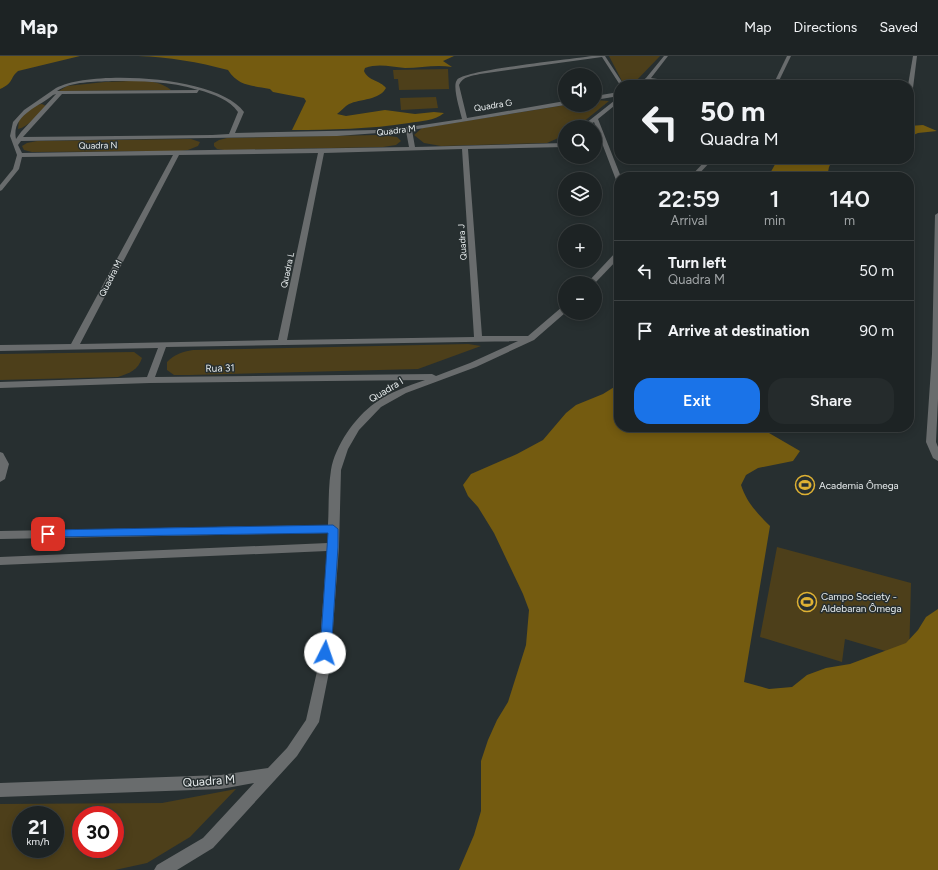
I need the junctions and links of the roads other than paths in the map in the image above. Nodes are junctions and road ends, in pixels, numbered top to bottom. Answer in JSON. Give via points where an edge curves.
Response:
{"nodes":[{"id":1,"x":602,"y":56,"type":"edge"},
{"id":2,"x":666,"y":56,"type":"edge"},
{"id":3,"x":790,"y":56,"type":"edge"},
{"id":4,"x":915,"y":56,"type":"edge"},
{"id":5,"x":648,"y":79,"type":"joint"},
{"id":6,"x":619,"y":80,"type":"edge"},
{"id":7,"x":656,"y":80,"type":"edge"},
{"id":8,"x":778,"y":80,"type":"edge"},
{"id":9,"x":911,"y":80,"type":"edge"},
{"id":10,"x":207,"y":91,"type":"junction"},
{"id":11,"x":52,"y":92,"type":"junction"},
{"id":12,"x":60,"y":93,"type":"junction"},
{"id":13,"x":614,"y":95,"type":"edge"},
{"id":14,"x":602,"y":97,"type":"edge"},
{"id":15,"x":614,"y":103,"type":"edge"},
{"id":16,"x":558,"y":104,"type":"edge"},
{"id":17,"x":595,"y":118,"type":"junction"},
{"id":18,"x":465,"y":119,"type":"junction"},
{"id":19,"x":593,"y":120,"type":"edge"},
{"id":20,"x":409,"y":129,"type":"junction"},
{"id":21,"x":231,"y":135,"type":"junction"},
{"id":22,"x":19,"y":139,"type":"junction"},
{"id":23,"x":558,"y":142,"type":"edge"},
{"id":24,"x":208,"y":145,"type":"junction"},
{"id":25,"x":558,"y":145,"type":"edge"},
{"id":26,"x":546,"y":146,"type":"junction"},
{"id":27,"x":15,"y":147,"type":"junction"},
{"id":28,"x":465,"y":148,"type":"junction"},
{"id":29,"x":412,"y":149,"type":"junction"},
{"id":30,"x":321,"y":152,"type":"junction"},
{"id":31,"x":176,"y":154,"type":"junction"},
{"id":32,"x":20,"y":156,"type":"junction"},
{"id":33,"x":705,"y":164,"type":"edge"},
{"id":34,"x":615,"y":172,"type":"edge"},
{"id":35,"x":698,"y":172,"type":"edge"},
{"id":36,"x":0,"y":189,"type":"edge"},
{"id":37,"x":938,"y":215,"type":"edge"},
{"id":38,"x":614,"y":259,"type":"edge"},
{"id":39,"x":598,"y":276,"type":"edge"},
{"id":40,"x":558,"y":315,"type":"edge"},
{"id":41,"x":478,"y":338,"type":"junction"},
{"id":42,"x":531,"y":338,"type":"junction"},
{"id":43,"x":282,"y":342,"type":"junction"},
{"id":44,"x":163,"y":345,"type":"junction"},
{"id":45,"x":74,"y":347,"type":"junction"},
{"id":46,"x":0,"y":348,"type":"edge"},
{"id":47,"x":937,"y":355,"type":"edge"},
{"id":48,"x":441,"y":377,"type":"junction"},
{"id":49,"x":150,"y":380,"type":"junction"},
{"id":50,"x":0,"y":386,"type":"edge"},
{"id":51,"x":0,"y":455,"type":"edge"},
{"id":52,"x":938,"y":458,"type":"edge"},
{"id":53,"x":0,"y":478,"type":"edge"},
{"id":54,"x":333,"y":529,"type":"junction"},
{"id":55,"x":0,"y":535,"type":"edge"},
{"id":56,"x":333,"y":547,"type":"junction"},
{"id":57,"x":0,"y":561,"type":"edge"},
{"id":58,"x":271,"y":774,"type":"junction"},
{"id":59,"x":0,"y":790,"type":"edge"},
{"id":60,"x":162,"y":870,"type":"edge"}],
"edges":[{"from":1,"to":6,"type":"street","name":"Quadra G"},
{"from":1,"to":18,"type":"street","name":"Quadra G","via":[[463,77],[457,85]]},
{"from":2,"to":5,"type":"street"},
{"from":3,"to":8,"type":"street"},
{"from":4,"to":9,"type":"street"},
{"from":5,"to":7,"type":"street"},
{"from":10,"to":11,"type":"street","via":[[176,82],[148,79],[79,82],[62,86]]},
{"from":10,"to":12,"type":"street"},
{"from":10,"to":21,"type":"street","via":[[238,106],[241,112]]},
{"from":11,"to":12,"type":"street"},
{"from":11,"to":27,"type":"street","via":[[30,106],[15,121]]},
{"from":12,"to":22,"type":"street"},
{"from":13,"to":14,"type":"street"},
{"from":15,"to":17,"type":"street"},
{"from":16,"to":18,"type":"street","name":"Quadra G"},
{"from":17,"to":19,"type":"street"},
{"from":17,"to":34,"type":"street","via":[[602,145]]},
{"from":18,"to":20,"type":"street","name":"Quadra M"},
{"from":20,"to":21,"type":"street","name":"Quadra M","via":[[337,134]]},
{"from":20,"to":29,"type":"street"},
{"from":21,"to":24,"type":"street","name":"Quadra M"},
{"from":22,"to":24,"type":"street","name":"Quadra M"},
{"from":22,"to":27,"type":"street"},
{"from":23,"to":26,"type":"street"},
{"from":24,"to":30,"type":"street","name":"Quadra M"},
{"from":24,"to":31,"type":"street","name":"Quadra M"},
{"from":25,"to":26,"type":"street"},
{"from":26,"to":28,"type":"street"},
{"from":27,"to":32,"type":"street"},
{"from":28,"to":29,"type":"street"},
{"from":28,"to":41,"type":"street","name":"Quadra J"},
{"from":29,"to":30,"type":"street"},
{"from":30,"to":43,"type":"street","name":"Quadra L"},
{"from":31,"to":32,"type":"street","name":"Quadra N"},
{"from":31,"to":45,"type":"street","name":"Quadra M"},
{"from":32,"to":36,"type":"street","via":[[16,169]]},
{"from":33,"to":35,"type":"street"},
{"from":37,"to":47,"type":"street"},
{"from":38,"to":39,"type":"street"},
{"from":40,"to":42,"type":"street"},
{"from":41,"to":42,"type":"street"},
{"from":41,"to":43,"type":"street"},
{"from":42,"to":48,"type":"street","name":"Quadra I"},
{"from":43,"to":44,"type":"street"},
{"from":44,"to":45,"type":"street"},
{"from":44,"to":49,"type":"street"},
{"from":45,"to":46,"type":"street"},
{"from":47,"to":52,"type":"street","via":[[931,442]]},
{"from":48,"to":49,"type":"street","name":"Rua 31"},
{"from":48,"to":54,"type":"street","name":"Quadra I","via":[[403,391],[378,406],[355,428],[343,449],[336,470]]},
{"from":49,"to":50,"type":"street","name":"Rua 31"},
{"from":51,"to":53,"type":"street","via":[[4,464]]},
{"from":54,"to":55,"type":"street"},
{"from":54,"to":56,"type":"street","name":"Quadra I"},
{"from":56,"to":57,"type":"street"},
{"from":56,"to":58,"type":"street","name":"Quadra I","via":[[324,667],[312,722],[292,752]]},
{"from":58,"to":59,"type":"street","name":"Quadra M","via":[[221,782]]},
{"from":58,"to":60,"type":"street","via":[[208,844]]}]}
